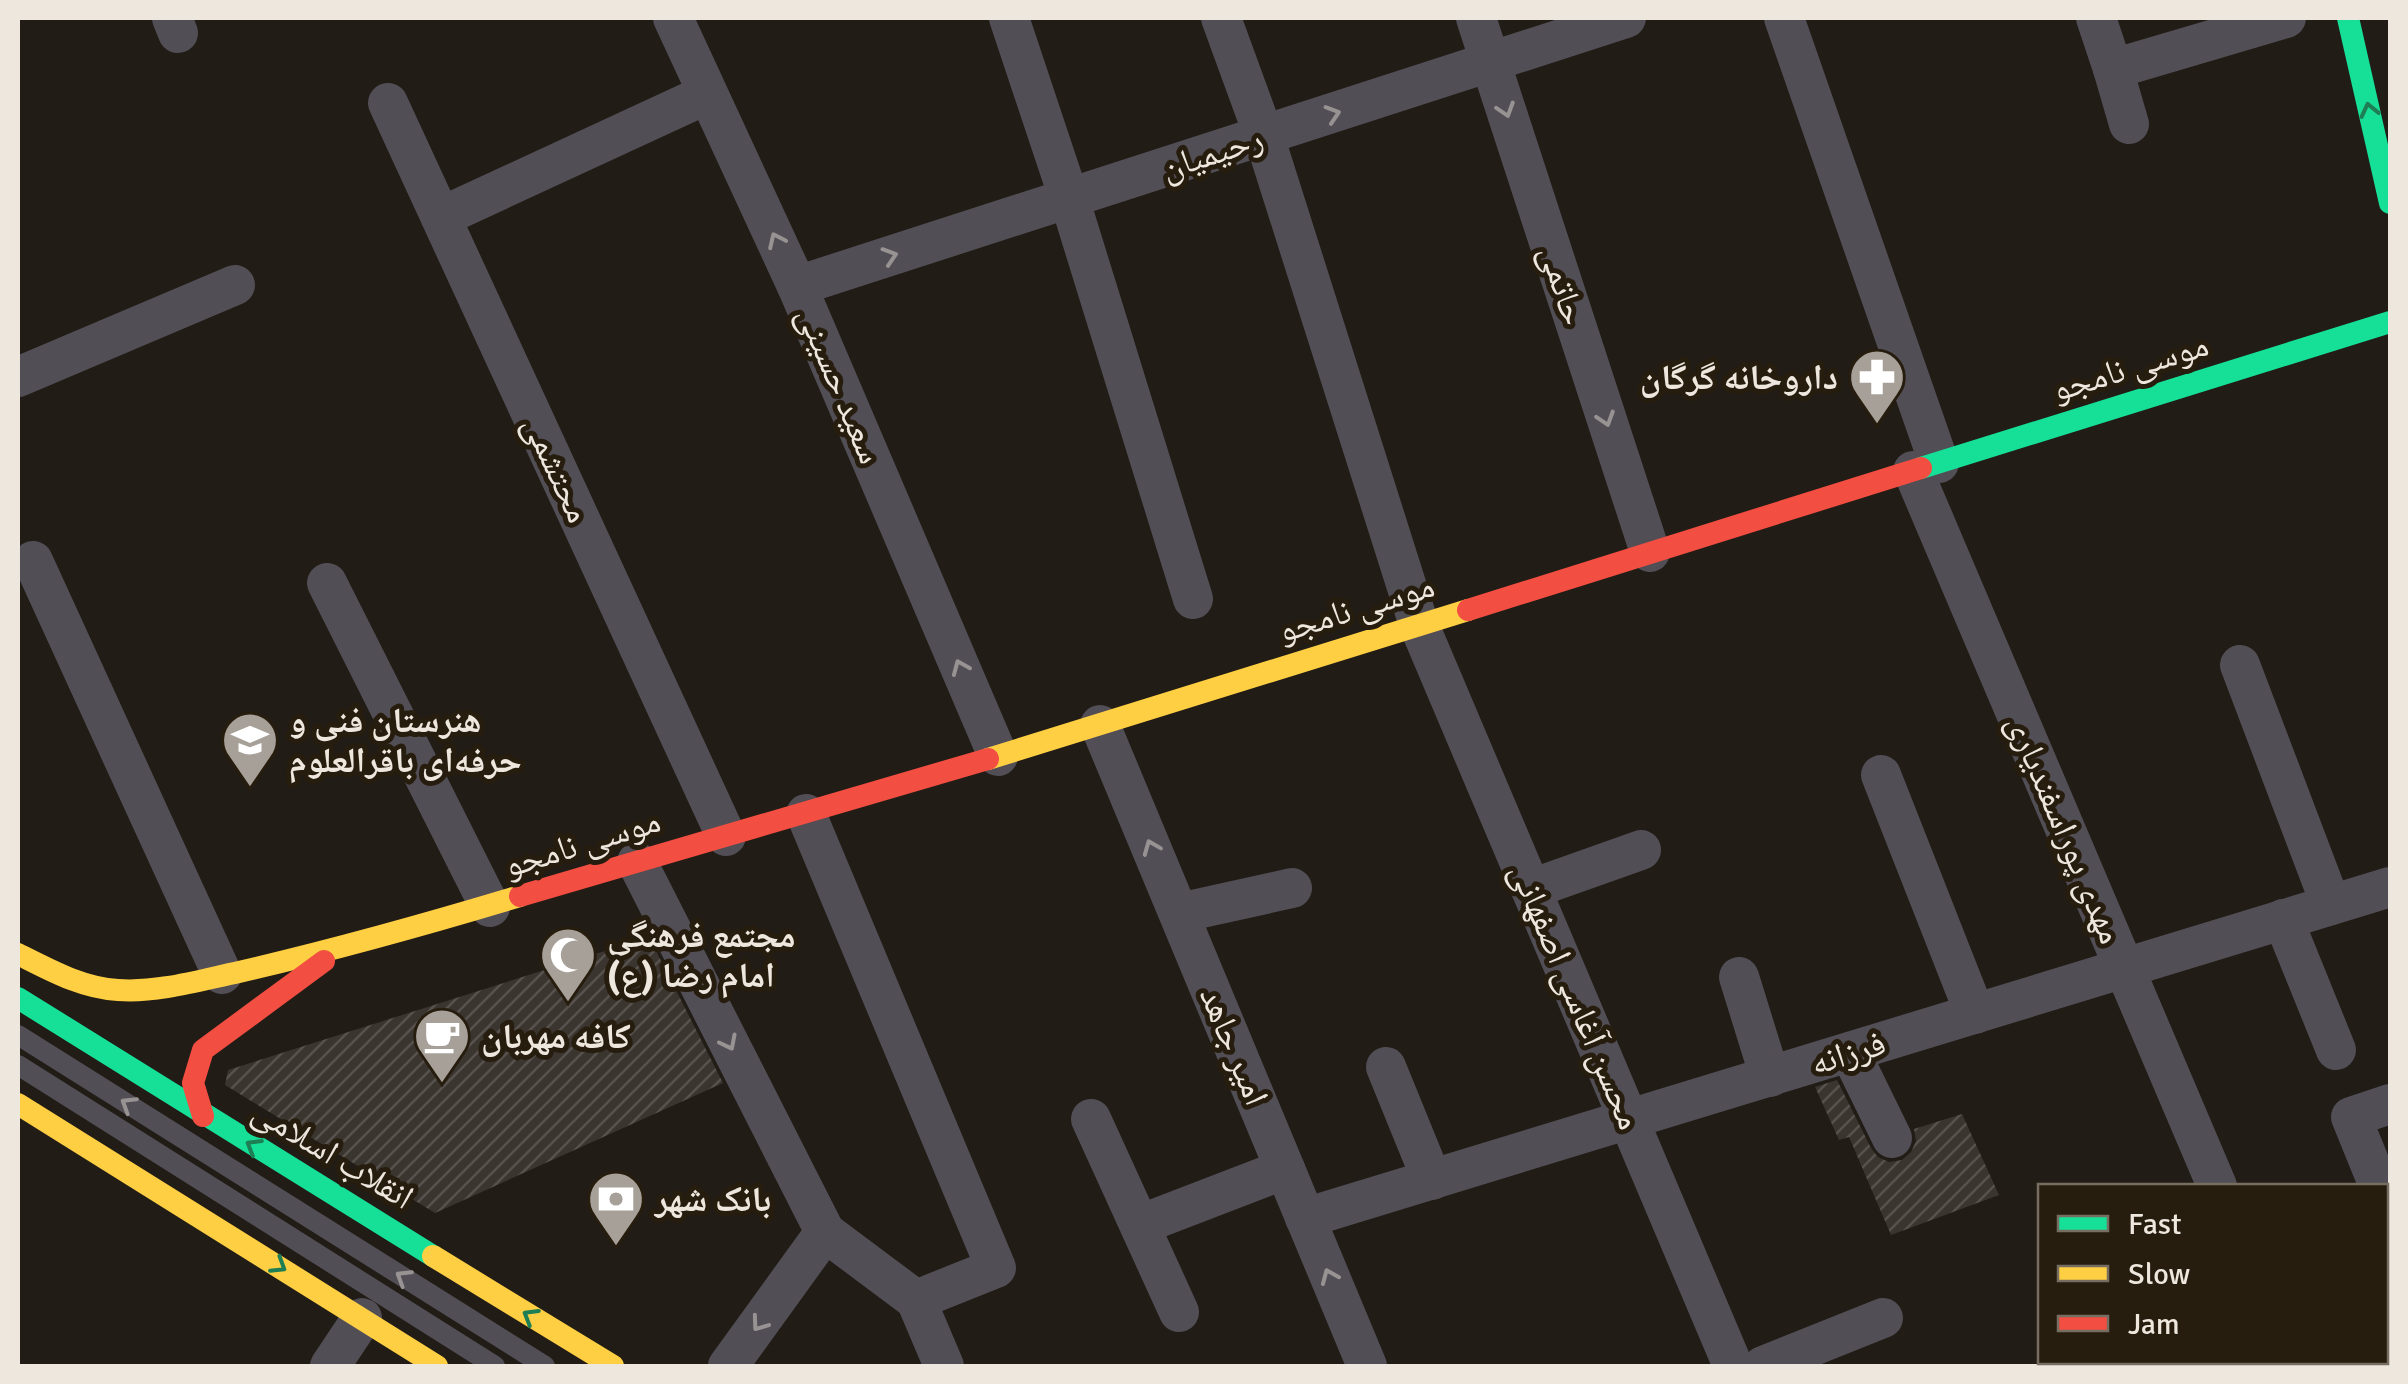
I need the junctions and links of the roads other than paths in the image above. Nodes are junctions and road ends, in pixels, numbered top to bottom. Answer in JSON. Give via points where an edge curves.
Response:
{"nodes":[{"id":1,"x":673,"y":18,"type":"edge"},
{"id":2,"x":1008,"y":18,"type":"edge"},
{"id":3,"x":1221,"y":18,"type":"edge"},
{"id":4,"x":1476,"y":18,"type":"edge"},
{"id":5,"x":1626,"y":18,"type":"edge"},
{"id":6,"x":1784,"y":18,"type":"edge"},
{"id":7,"x":2096,"y":18,"type":"edge"},
{"id":8,"x":2286,"y":18,"type":"edge"},
{"id":9,"x":2348,"y":18,"type":"edge"},
{"id":10,"x":1491,"y":64,"type":"junction"},
{"id":11,"x":2113,"y":69,"type":"junction"},
{"id":12,"x":707,"y":94,"type":"junction"},
{"id":13,"x":388,"y":102,"type":"dead end"},
{"id":14,"x":2129,"y":124,"type":"dead end"},
{"id":15,"x":1264,"y":136,"type":"junction"},
{"id":16,"x":1068,"y":198,"type":"junction"},
{"id":17,"x":2390,"y":203,"type":"edge"},
{"id":18,"x":441,"y":216,"type":"junction"},
{"id":19,"x":235,"y":285,"type":"dead end"},
{"id":20,"x":797,"y":286,"type":"junction"},
{"id":21,"x":2390,"y":322,"type":"edge"},
{"id":22,"x":18,"y":377,"type":"edge"},
{"id":23,"x":1926,"y":467,"type":"junction"},
{"id":24,"x":1650,"y":552,"type":"junction"},
{"id":25,"x":33,"y":561,"type":"dead end"},
{"id":26,"x":328,"y":582,"type":"dead end"},
{"id":27,"x":1193,"y":599,"type":"dead end"},
{"id":28,"x":1420,"y":625,"type":"junction"},
{"id":29,"x":2240,"y":665,"type":"dead end"},
{"id":30,"x":1100,"y":724,"type":"junction"},
{"id":31,"x":998,"y":756,"type":"junction"},
{"id":32,"x":1881,"y":775,"type":"dead end"},
{"id":33,"x":806,"y":814,"type":"junction"},
{"id":34,"x":726,"y":836,"type":"junction"},
{"id":35,"x":1641,"y":850,"type":"dead end"},
{"id":36,"x":637,"y":862,"type":"junction"},
{"id":37,"x":2390,"y":887,"type":"edge"},
{"id":38,"x":1292,"y":888,"type":"dead end"},
{"id":39,"x":1531,"y":888,"type":"junction"},
{"id":40,"x":2331,"y":905,"type":"junction"},
{"id":41,"x":490,"y":907,"type":"junction"},
{"id":42,"x":1178,"y":913,"type":"junction"},
{"id":43,"x":2282,"y":920,"type":"junction"},
{"id":44,"x":340,"y":949,"type":"junction"},
{"id":45,"x":18,"y":954,"type":"edge"},
{"id":46,"x":2124,"y":968,"type":"junction"},
{"id":47,"x":222,"y":974,"type":"junction"},
{"id":48,"x":1739,"y":977,"type":"dead end"},
{"id":49,"x":18,"y":998,"type":"edge"},
{"id":50,"x":1975,"y":1014,"type":"junction"},
{"id":51,"x":18,"y":1034,"type":"edge"},
{"id":52,"x":2336,"y":1050,"type":"dead end"},
{"id":53,"x":1850,"y":1052,"type":"junction"},
{"id":54,"x":18,"y":1065,"type":"edge"},
{"id":55,"x":1386,"y":1066,"type":"dead end"},
{"id":56,"x":1770,"y":1076,"type":"junction"},
{"id":57,"x":18,"y":1104,"type":"edge"},
{"id":58,"x":2390,"y":1104,"type":"edge"},
{"id":59,"x":203,"y":1116,"type":"junction"},
{"id":60,"x":1092,"y":1118,"type":"dead end"},
{"id":61,"x":1629,"y":1120,"type":"junction"},
{"id":62,"x":1892,"y":1138,"type":"dead end"},
{"id":63,"x":1285,"y":1168,"type":"junction"},
{"id":64,"x":1432,"y":1180,"type":"junction"},
{"id":65,"x":2216,"y":1184,"type":"edge"},
{"id":66,"x":2379,"y":1184,"type":"edge"},
{"id":67,"x":1305,"y":1218,"type":"junction"},
{"id":68,"x":1142,"y":1224,"type":"junction"},
{"id":69,"x":825,"y":1232,"type":"junction"},
{"id":70,"x":916,"y":1300,"type":"junction"},
{"id":71,"x":1179,"y":1312,"type":"dead end"},
{"id":72,"x":362,"y":1318,"type":"junction"},
{"id":73,"x":1882,"y":1318,"type":"dead end"},
{"id":74,"x":330,"y":1366,"type":"edge"},
{"id":75,"x":437,"y":1366,"type":"edge"},
{"id":76,"x":495,"y":1366,"type":"edge"},
{"id":77,"x":545,"y":1366,"type":"edge"},
{"id":78,"x":613,"y":1366,"type":"edge"},
{"id":79,"x":728,"y":1366,"type":"edge"},
{"id":80,"x":944,"y":1366,"type":"edge"},
{"id":81,"x":1367,"y":1366,"type":"edge"},
{"id":82,"x":1733,"y":1366,"type":"edge"},
{"id":83,"x":1763,"y":1366,"type":"edge"}],
"edges":[{"from":1,"to":12,"type":"street","name":"سعید حسینی"},
{"from":2,"to":16,"type":"street"},
{"from":3,"to":15,"type":"street","name":"محسن آغاسی اصفهانی"},
{"from":4,"to":10,"type":"street","name":"حاتمی"},
{"from":5,"to":10,"type":"street","name":"رحیمیان"},
{"from":6,"to":23,"type":"street","name":"مهدی پوراسفندیاری"},
{"from":7,"to":11,"type":"street"},
{"from":8,"to":11,"type":"street"},
{"from":17,"to":9,"type":"main road","one_way":true},
{"from":15,"to":10,"type":"street","name":"رحیمیان","one_way":true},
{"from":10,"to":24,"type":"street","name":"حاتمی","one_way":true},
{"from":11,"to":14,"type":"street"},
{"from":12,"to":18,"type":"street"},
{"from":20,"to":12,"type":"street","name":"سعید حسینی","one_way":true},
{"from":13,"to":18,"type":"street","name":"محتشمی"},
{"from":15,"to":16,"type":"street","name":"رحیمیان"},
{"from":15,"to":28,"type":"street","name":"محسن آغاسی اصفهانی"},
{"from":20,"to":16,"type":"street","name":"رحیمیان","one_way":true},
{"from":16,"to":27,"type":"street"},
{"from":18,"to":34,"type":"street","name":"محتشمی"},
{"from":19,"to":22,"type":"street"},
{"from":31,"to":20,"type":"street","name":"سعید حسینی","one_way":true},
{"from":21,"to":23,"type":"main road","name":"موسی نامجو"},
{"from":23,"to":24,"type":"main road","name":"موسی نامجو"},
{"from":23,"to":46,"type":"street","name":"مهدی پوراسفندیاری"},
{"from":24,"to":28,"type":"main road","name":"موسی نامجو"},
{"from":25,"to":47,"type":"street"},
{"from":26,"to":41,"type":"street"},
{"from":28,"to":30,"type":"main road","name":"موسی نامجو"},
{"from":28,"to":39,"type":"street","name":"محسن آغاسی اصفهانی"},
{"from":29,"to":40,"type":"street"},
{"from":30,"to":31,"type":"main road","name":"موسی نامجو"},
{"from":42,"to":30,"type":"street","name":"امیر جاهد","one_way":true},
{"from":31,"to":33,"type":"main road","name":"موسی نامجو"},
{"from":32,"to":50,"type":"street"},
{"from":33,"to":34,"type":"main road","name":"موسی نامجو"},
{"from":33,"to":70,"type":"street","via":[[996,1268]]},
{"from":34,"to":36,"type":"main road","name":"موسی نامجو"},
{"from":35,"to":39,"type":"street"},
{"from":36,"to":41,"type":"main road","name":"موسی نامجو"},
{"from":36,"to":69,"type":"street","one_way":true},
{"from":37,"to":40,"type":"street","name":"فرزانه"},
{"from":38,"to":42,"type":"street"},
{"from":39,"to":61,"type":"street","name":"محسن آغاسی اصفهانی"},
{"from":40,"to":43,"type":"street","name":"فرزانه"},
{"from":41,"to":44,"type":"main road","name":"موسی نامجو"},
{"from":42,"to":63,"type":"street","name":"امیر جاهد"},
{"from":43,"to":46,"type":"street","name":"فرزانه"},
{"from":43,"to":52,"type":"street"},
{"from":44,"to":47,"type":"main road","name":"موسی نامجو"},
{"from":44,"to":59,"type":"main road","name":"موسی نامجو","via":[[203,1050],[190,1088]]},
{"from":45,"to":47,"type":"main road","name":"موسی نامجو","via":[[80,982],[123,991]]},
{"from":46,"to":50,"type":"street","name":"فرزانه"},
{"from":46,"to":65,"type":"street","name":"مهدی پوراسفندیاری"},
{"from":48,"to":56,"type":"street"},
{"from":49,"to":59,"type":"main road","name":"انقلاب اسلامی"},
{"from":50,"to":53,"type":"street","name":"فرزانه"},
{"from":77,"to":51,"type":"lane","one_way":true},
{"from":53,"to":56,"type":"street","name":"فرزانه"},
{"from":53,"to":62,"type":"street"},
{"from":54,"to":76,"type":"lane"},
{"from":55,"to":64,"type":"street"},
{"from":56,"to":61,"type":"street","name":"فرزانه"},
{"from":57,"to":72,"type":"main road","one_way":true},
{"from":58,"to":66,"type":"street","via":[[2351,1117]]},
{"from":78,"to":59,"type":"main road","name":"انقلاب اسلامی","one_way":true},
{"from":60,"to":68,"type":"street"},
{"from":61,"to":64,"type":"street","name":"فرزانه"},
{"from":61,"to":82,"type":"street","name":"محسن آغاسی اصفهانی"},
{"from":63,"to":67,"type":"street","name":"امیر جاهد"},
{"from":63,"to":68,"type":"street"},
{"from":64,"to":67,"type":"street","name":"فرزانه"},
{"from":81,"to":67,"type":"street","name":"امیر جاهد","one_way":true},
{"from":68,"to":71,"type":"street"},
{"from":69,"to":70,"type":"street"},
{"from":69,"to":79,"type":"street","one_way":true},
{"from":70,"to":80,"type":"street"},
{"from":72,"to":74,"type":"street"},
{"from":72,"to":75,"type":"main road"},
{"from":73,"to":83,"type":"street"}]}
